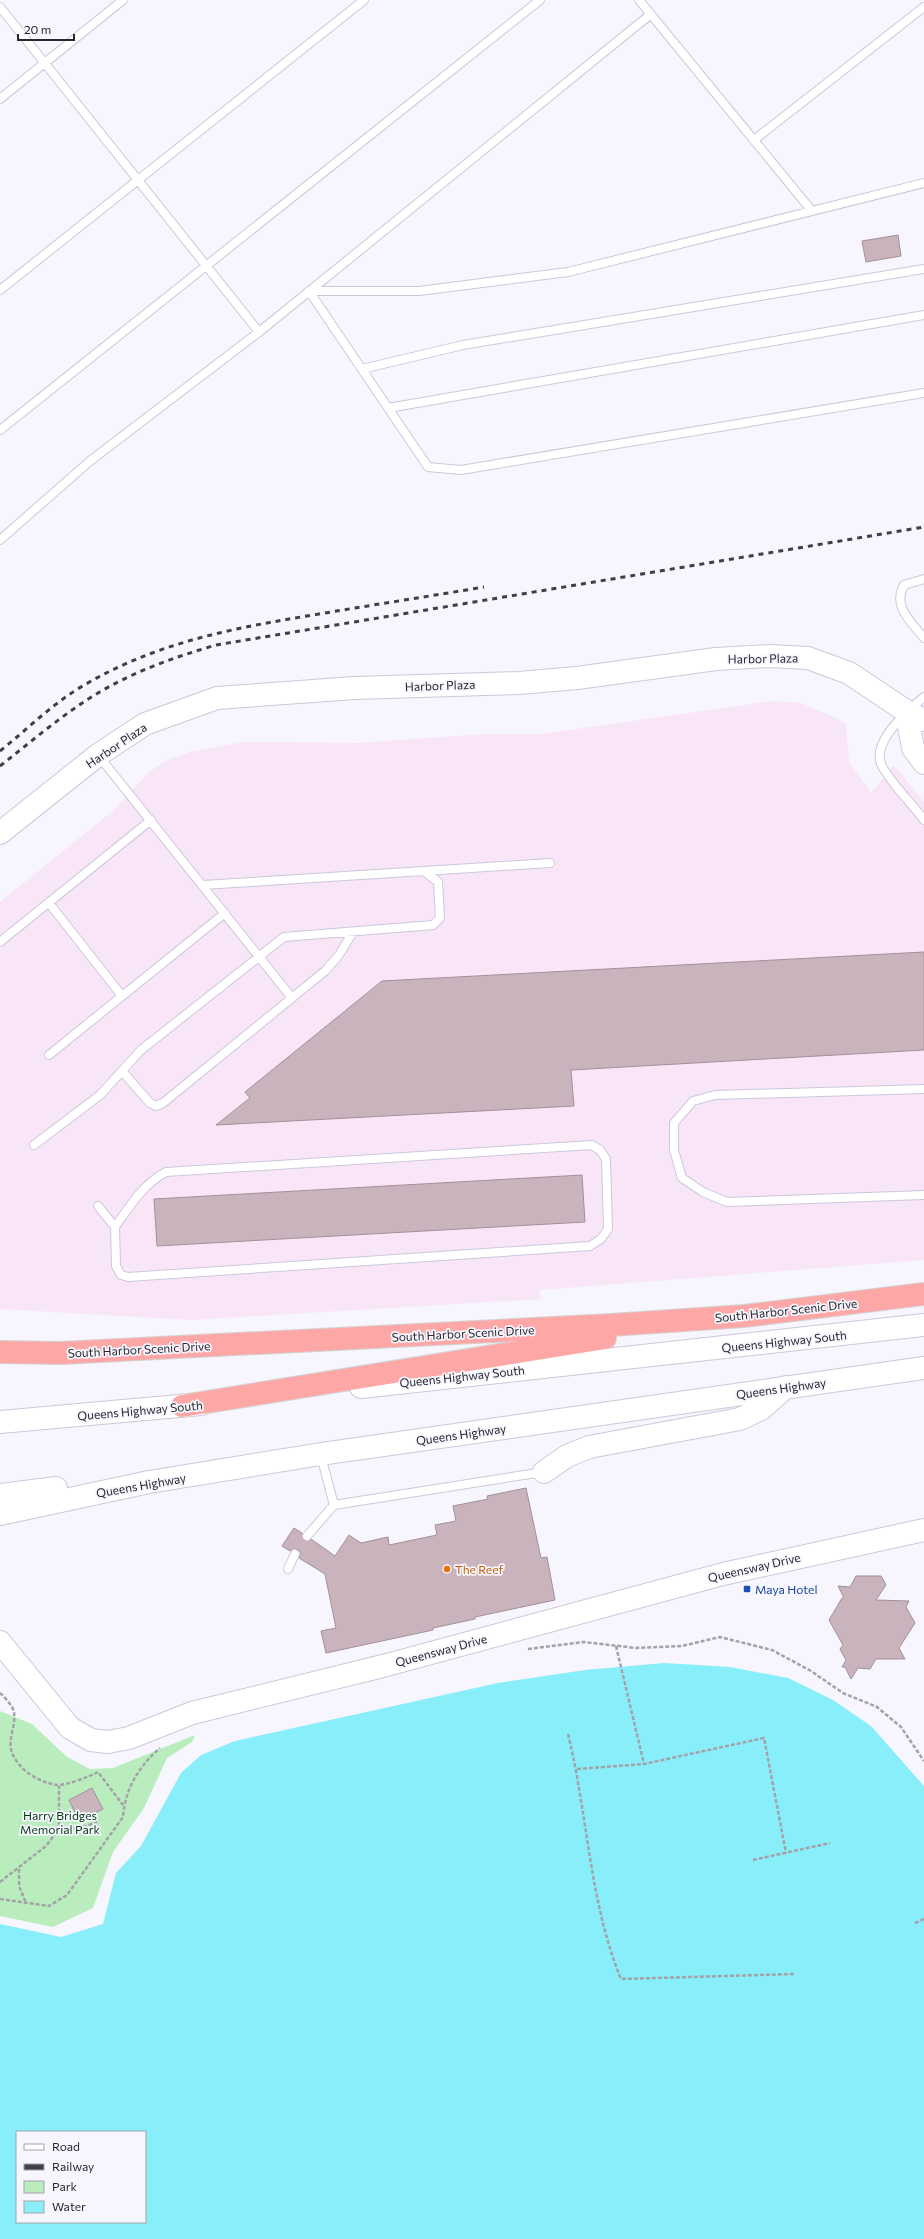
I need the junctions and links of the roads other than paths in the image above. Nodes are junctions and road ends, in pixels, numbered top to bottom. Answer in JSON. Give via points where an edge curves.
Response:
{"nodes":[{"id":1,"x":123,"y":0,"type":"edge"},
{"id":2,"x":364,"y":0,"type":"edge"},
{"id":3,"x":540,"y":0,"type":"edge"},
{"id":4,"x":639,"y":0,"type":"edge"},
{"id":5,"x":0,"y":7,"type":"edge"},
{"id":6,"x":924,"y":7,"type":"edge"},
{"id":7,"x":651,"y":14,"type":"junction"},
{"id":8,"x":45,"y":63,"type":"junction"},
{"id":9,"x":0,"y":99,"type":"edge"},
{"id":10,"x":754,"y":140,"type":"junction"},
{"id":11,"x":138,"y":180,"type":"junction"},
{"id":12,"x":924,"y":184,"type":"edge"},
{"id":13,"x":812,"y":211,"type":"junction"},
{"id":14,"x":206,"y":266,"type":"junction"},
{"id":15,"x":924,"y":269,"type":"edge"},
{"id":16,"x":0,"y":290,"type":"edge"},
{"id":17,"x":309,"y":291,"type":"junction"},
{"id":18,"x":924,"y":315,"type":"edge"},
{"id":19,"x":259,"y":332,"type":"junction"},
{"id":20,"x":362,"y":369,"type":"junction"},
{"id":21,"x":924,"y":393,"type":"edge"},
{"id":22,"x":388,"y":408,"type":"junction"},
{"id":23,"x":0,"y":430,"type":"edge"},
{"id":24,"x":0,"y":540,"type":"edge"},
{"id":25,"x":924,"y":578,"type":"edge"},
{"id":26,"x":924,"y":638,"type":"edge"},
{"id":27,"x":924,"y":697,"type":"edge"},
{"id":28,"x":915,"y":716,"type":"edge"},
{"id":29,"x":98,"y":755,"type":"junction"},
{"id":30,"x":924,"y":763,"type":"edge"},
{"id":31,"x":151,"y":820,"type":"junction"},
{"id":32,"x":924,"y":820,"type":"edge"},
{"id":33,"x":0,"y":833,"type":"edge"},
{"id":34,"x":550,"y":863,"type":"dead end"},
{"id":35,"x":424,"y":871,"type":"junction"},
{"id":36,"x":203,"y":885,"type":"junction"},
{"id":37,"x":49,"y":903,"type":"junction"},
{"id":38,"x":225,"y":913,"type":"junction"},
{"id":39,"x":353,"y":932,"type":"junction"},
{"id":40,"x":0,"y":942,"type":"edge"},
{"id":41,"x":260,"y":958,"type":"junction"},
{"id":42,"x":122,"y":996,"type":"junction"},
{"id":43,"x":292,"y":998,"type":"junction"},
{"id":44,"x":48,"y":1055,"type":"dead end"},
{"id":45,"x":122,"y":1071,"type":"junction"},
{"id":46,"x":924,"y":1089,"type":"edge"},
{"id":47,"x":34,"y":1145,"type":"dead end"},
{"id":48,"x":924,"y":1195,"type":"edge"},
{"id":49,"x":98,"y":1206,"type":"dead end"},
{"id":50,"x":115,"y":1227,"type":"junction"},
{"id":51,"x":924,"y":1294,"type":"edge"},
{"id":52,"x":744,"y":1316,"type":"junction"},
{"id":53,"x":924,"y":1326,"type":"edge"},
{"id":54,"x":0,"y":1352,"type":"edge"},
{"id":55,"x":924,"y":1368,"type":"edge"},
{"id":56,"x":786,"y":1387,"type":"junction"},
{"id":57,"x":182,"y":1406,"type":"junction"},
{"id":58,"x":0,"y":1422,"type":"edge"},
{"id":59,"x":321,"y":1454,"type":"junction"},
{"id":60,"x":240,"y":1468,"type":"junction"},
{"id":61,"x":544,"y":1472,"type":"joint"},
{"id":62,"x":0,"y":1495,"type":"edge"},
{"id":63,"x":334,"y":1505,"type":"junction"},
{"id":64,"x":21,"y":1509,"type":"junction"},
{"id":65,"x":0,"y":1514,"type":"edge"},
{"id":66,"x":0,"y":1529,"type":"edge"},
{"id":67,"x":924,"y":1530,"type":"edge"},
{"id":68,"x":307,"y":1536,"type":"dead end"},
{"id":69,"x":295,"y":1554,"type":"dead end"},
{"id":70,"x":288,"y":1569,"type":"dead end"},
{"id":71,"x":0,"y":1642,"type":"edge"}],
"edges":[{"from":1,"to":8,"type":"lane"},
{"from":2,"to":11,"type":"lane"},
{"from":3,"to":14,"type":"lane"},
{"from":4,"to":7,"type":"lane"},
{"from":5,"to":8,"type":"lane"},
{"from":6,"to":10,"type":"lane"},
{"from":7,"to":10,"type":"lane"},
{"from":7,"to":17,"type":"lane"},
{"from":8,"to":9,"type":"lane"},
{"from":8,"to":11,"type":"lane"},
{"from":10,"to":13,"type":"lane"},
{"from":11,"to":14,"type":"lane"},
{"from":11,"to":16,"type":"lane"},
{"from":12,"to":13,"type":"lane"},
{"from":13,"to":17,"type":"lane","via":[[568,272],[419,291]]},
{"from":14,"to":19,"type":"lane"},
{"from":14,"to":23,"type":"lane"},
{"from":15,"to":20,"type":"lane","via":[[463,345]]},
{"from":17,"to":19,"type":"lane"},
{"from":17,"to":20,"type":"lane"},
{"from":18,"to":22,"type":"lane"},
{"from":19,"to":24,"type":"lane","via":[[90,461]]},
{"from":20,"to":22,"type":"lane"},
{"from":21,"to":22,"type":"lane","via":[[461,470],[428,467]]},
{"from":25,"to":26,"type":"lane","via":[[904,585],[899,594],[902,609]]},
{"from":27,"to":28,"type":"lane"},
{"from":28,"to":29,"type":"main road","name":"Harbor Plaza","via":[[849,673],[808,658],[770,656],[716,659],[577,678],[519,683],[355,688],[217,698],[145,724]]},
{"from":28,"to":30,"type":"main road","via":[[913,748]]},
{"from":28,"to":32,"type":"lane","via":[[887,735],[880,753],[882,766]]},
{"from":29,"to":31,"type":"lane"},
{"from":29,"to":33,"type":"main road","name":"Harbor Plaza"},
{"from":31,"to":36,"type":"lane"},
{"from":31,"to":37,"type":"lane"},
{"from":34,"to":35,"type":"lane"},
{"from":35,"to":36,"type":"lane"},
{"from":35,"to":39,"type":"lane","via":[[438,882],[440,918],[432,925]]},
{"from":36,"to":38,"type":"lane"},
{"from":37,"to":40,"type":"lane"},
{"from":37,"to":42,"type":"lane"},
{"from":38,"to":41,"type":"lane"},
{"from":38,"to":42,"type":"lane"},
{"from":39,"to":41,"type":"lane","via":[[284,937]]},
{"from":39,"to":43,"type":"lane","via":[[339,955],[325,971]]},
{"from":41,"to":43,"type":"lane"},
{"from":41,"to":45,"type":"lane","via":[[141,1050]]},
{"from":42,"to":44,"type":"lane"},
{"from":43,"to":45,"type":"lane","via":[[164,1103],[156,1106],[150,1103]]},
{"from":45,"to":47,"type":"lane","via":[[100,1095]]},
{"from":46,"to":48,"type":"lane","via":[[715,1095],[693,1101],[674,1123],[674,1150],[682,1178],[702,1192],[727,1202]]},
{"from":49,"to":50,"type":"lane"},
{"from":50,"to":50,"type":"lane","via":[[116,1266],[121,1275],[128,1277],[590,1246],[601,1239],[608,1229],[606,1159],[592,1144],[166,1172],[154,1178],[144,1188]]},
{"from":51,"to":52,"type":"highway","name":"South Harbor Scenic Drive"},
{"from":52,"to":54,"type":"highway","name":"South Harbor Scenic Drive","via":[[61,1353]]},
{"from":52,"to":57,"type":"highway"},
{"from":53,"to":57,"type":"main road","name":"Queens Highway South"},
{"from":55,"to":56,"type":"main road","name":"Queens Highway"},
{"from":56,"to":59,"type":"main road","name":"Queens Highway"},
{"from":56,"to":61,"type":"main road","via":[[761,1409],[740,1419],[589,1447],[567,1456]]},
{"from":57,"to":58,"type":"main road","name":"Queens Highway South"},
{"from":59,"to":60,"type":"main road","name":"Queens Highway"},
{"from":59,"to":63,"type":"lane"},
{"from":60,"to":62,"type":"main road"},
{"from":60,"to":64,"type":"main road","name":"Queens Highway","via":[[149,1482]]},
{"from":61,"to":63,"type":"lane"},
{"from":63,"to":68,"type":"lane"},
{"from":64,"to":65,"type":"main road","name":"Queens Highway"},
{"from":64,"to":66,"type":"main road"},
{"from":67,"to":71,"type":"main road","name":"Queensway Drive","via":[[723,1574],[383,1666],[192,1713],[129,1738],[108,1742],[91,1740],[70,1728]]},
{"from":69,"to":70,"type":"lane"}]}
